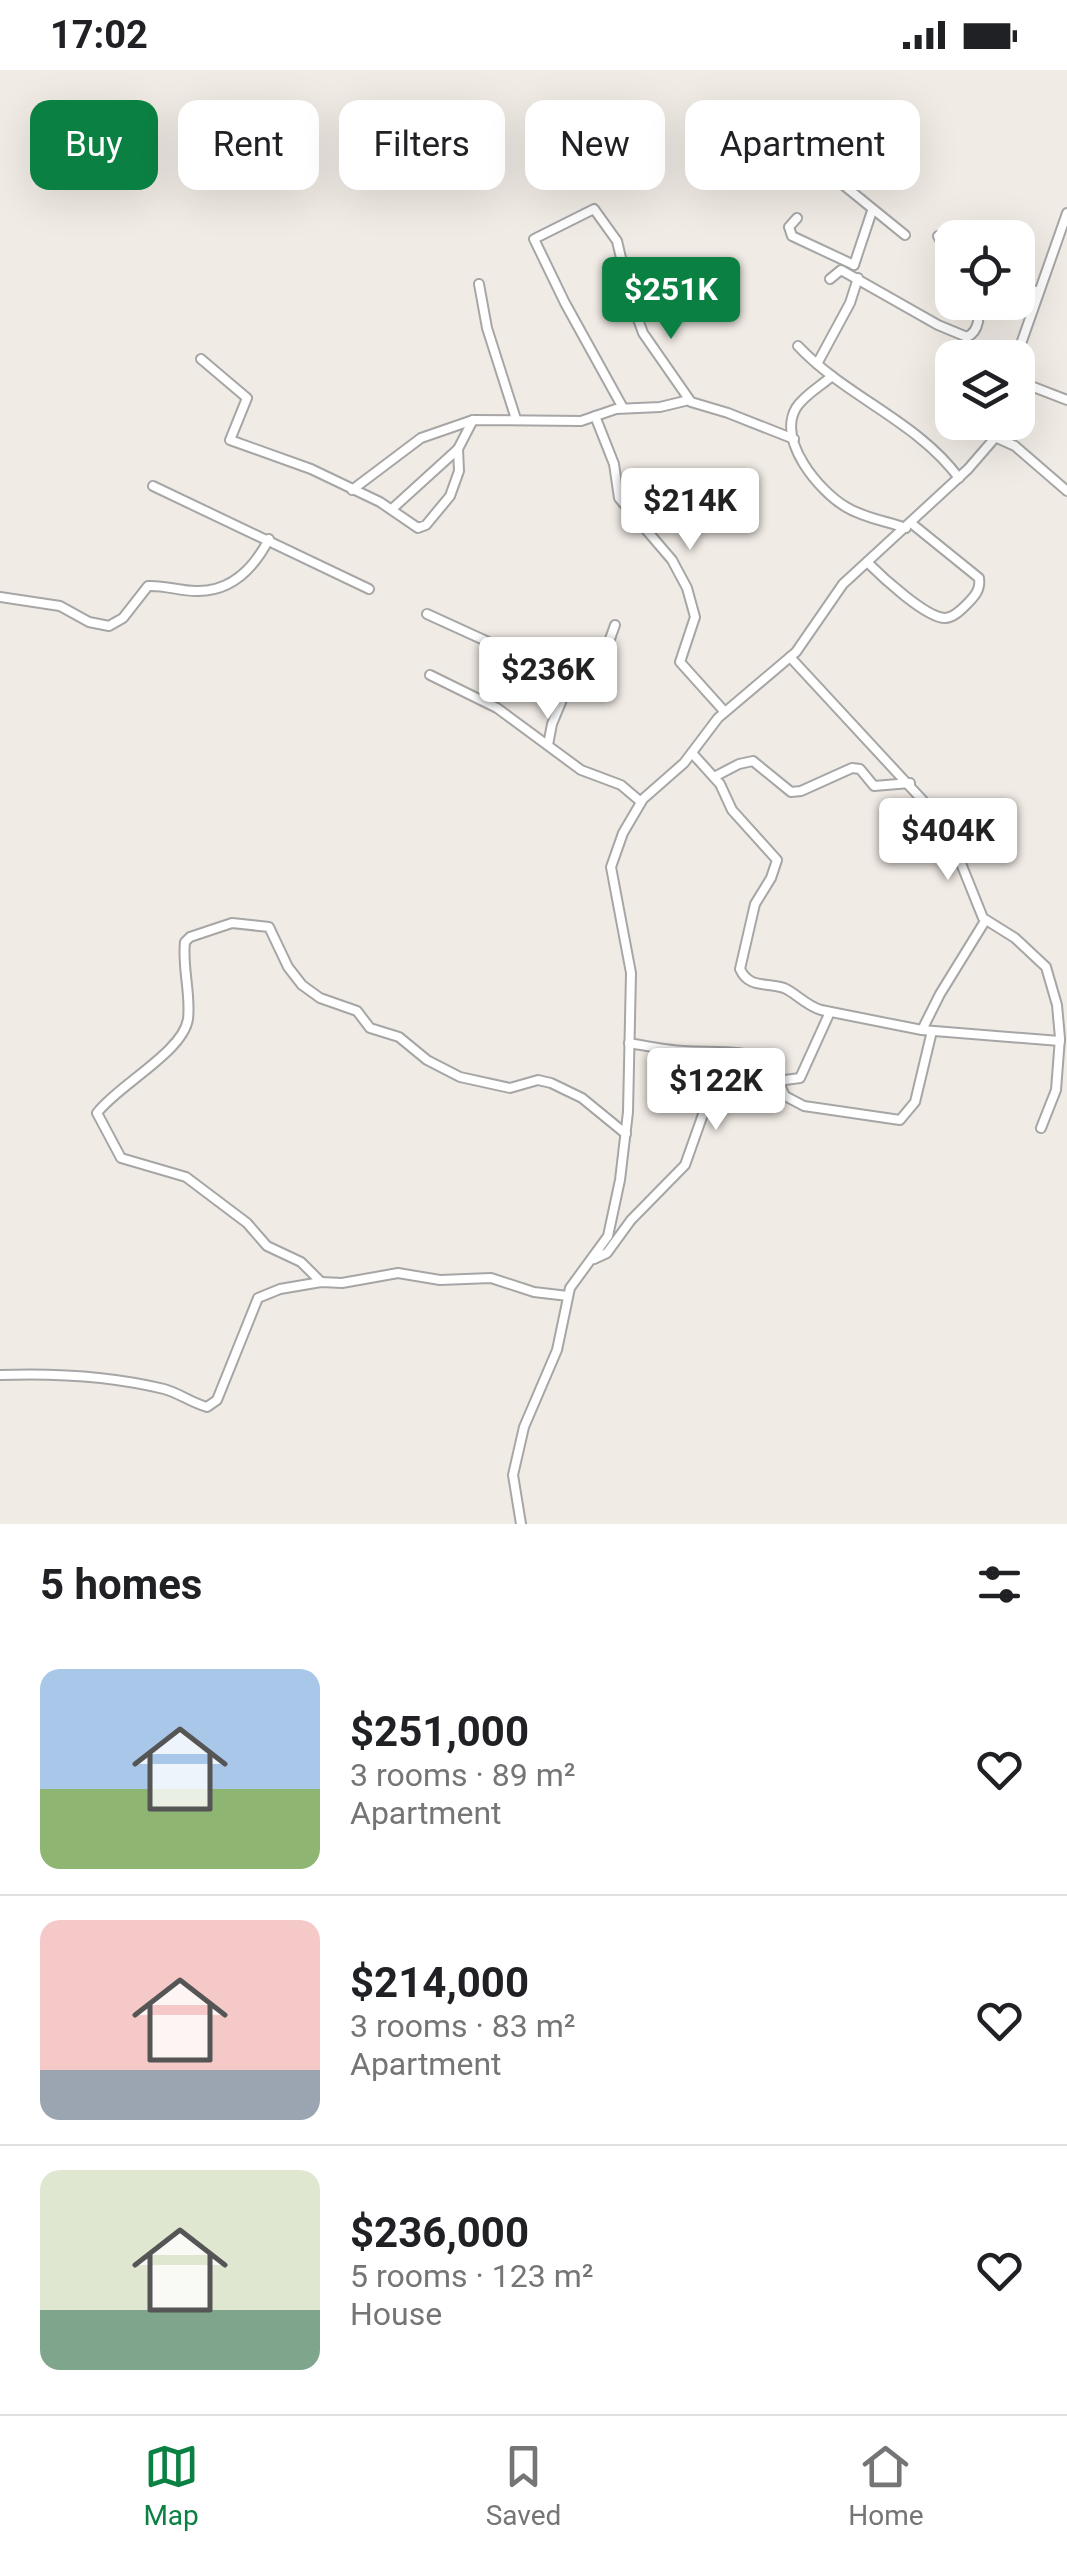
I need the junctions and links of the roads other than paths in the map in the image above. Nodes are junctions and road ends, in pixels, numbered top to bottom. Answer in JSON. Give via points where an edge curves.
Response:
{"nodes":[{"id":1,"x":848,"y":190,"type":"edge"},
{"id":2,"x":872,"y":212,"type":"junction"},
{"id":3,"x":1067,"y":213,"type":"edge"},
{"id":4,"x":797,"y":218,"type":"dead end"},
{"id":5,"x":905,"y":235,"type":"dead end"},
{"id":6,"x":854,"y":272,"type":"junction"},
{"id":7,"x":830,"y":280,"type":"dead end"},
{"id":8,"x":480,"y":284,"type":"dead end"},
{"id":9,"x":1035,"y":291,"type":"edge"},
{"id":10,"x":1038,"y":292,"type":"junction"},
{"id":11,"x":978,"y":320,"type":"edge"},
{"id":12,"x":1022,"y":340,"type":"edge"},
{"id":13,"x":798,"y":346,"type":"dead end"},
{"id":14,"x":201,"y":359,"type":"dead end"},
{"id":15,"x":817,"y":364,"type":"junction"},
{"id":16,"x":832,"y":376,"type":"junction"},
{"id":17,"x":1035,"y":388,"type":"edge"},
{"id":18,"x":689,"y":400,"type":"junction"},
{"id":19,"x":1067,"y":400,"type":"edge"},
{"id":20,"x":623,"y":408,"type":"junction"},
{"id":21,"x":595,"y":416,"type":"junction"},
{"id":22,"x":516,"y":419,"type":"junction"},
{"id":23,"x":473,"y":420,"type":"junction"},
{"id":24,"x":794,"y":439,"type":"junction"},
{"id":25,"x":993,"y":440,"type":"edge"},
{"id":26,"x":1002,"y":440,"type":"edge"},
{"id":27,"x":458,"y":450,"type":"junction"},
{"id":28,"x":959,"y":478,"type":"junction"},
{"id":29,"x":153,"y":486,"type":"dead end"},
{"id":30,"x":352,"y":490,"type":"junction"},
{"id":31,"x":1067,"y":491,"type":"edge"},
{"id":32,"x":392,"y":510,"type":"junction"},
{"id":33,"x":909,"y":525,"type":"junction"},
{"id":34,"x":269,"y":539,"type":"junction"},
{"id":35,"x":867,"y":562,"type":"junction"},
{"id":36,"x":369,"y":589,"type":"dead end"},
{"id":37,"x":0,"y":597,"type":"edge"},
{"id":38,"x":426,"y":614,"type":"dead end"},
{"id":39,"x":615,"y":624,"type":"dead end"},
{"id":40,"x":790,"y":657,"type":"junction"},
{"id":41,"x":430,"y":675,"type":"dead end"},
{"id":42,"x":558,"y":708,"type":"junction"},
{"id":43,"x":724,"y":712,"type":"junction"},
{"id":44,"x":548,"y":744,"type":"junction"},
{"id":45,"x":692,"y":753,"type":"junction"},
{"id":46,"x":714,"y":777,"type":"junction"},
{"id":47,"x":910,"y":783,"type":"junction"},
{"id":48,"x":640,"y":802,"type":"junction"},
{"id":49,"x":986,"y":921,"type":"junction"},
{"id":50,"x":830,"y":1012,"type":"junction"},
{"id":51,"x":927,"y":1030,"type":"junction"},
{"id":52,"x":1060,"y":1042,"type":"junction"},
{"id":53,"x":629,"y":1043,"type":"junction"},
{"id":54,"x":778,"y":1081,"type":"junction"},
{"id":55,"x":766,"y":1084,"type":"junction"},
{"id":56,"x":1041,"y":1128,"type":"dead end"},
{"id":57,"x":626,"y":1134,"type":"junction"},
{"id":58,"x":594,"y":1259,"type":"junction"},
{"id":59,"x":321,"y":1282,"type":"junction"},
{"id":60,"x":568,"y":1296,"type":"junction"},
{"id":61,"x":0,"y":1375,"type":"edge"},
{"id":62,"x":521,"y":1524,"type":"edge"}],
"edges":[{"from":1,"to":2,"type":"street"},
{"from":2,"to":5,"type":"street"},
{"from":2,"to":6,"type":"street"},
{"from":3,"to":10,"type":"street"},
{"from":4,"to":6,"type":"street","via":[[789,228],[792,236]]},
{"from":6,"to":7,"type":"street","via":[[839,270]]},
{"from":6,"to":11,"type":"street","via":[[964,336],[974,332]]},
{"from":6,"to":15,"type":"street","via":[[847,309]]},
{"from":8,"to":22,"type":"street","via":[[486,328]]},
{"from":9,"to":10,"type":"street"},
{"from":10,"to":12,"type":"street"},
{"from":13,"to":15,"type":"street"},
{"from":14,"to":30,"type":"street","via":[[247,398],[230,440]]},
{"from":15,"to":16,"type":"street"},
{"from":16,"to":24,"type":"street","via":[[797,406]]},
{"from":16,"to":28,"type":"street","via":[[929,443]]},
{"from":17,"to":19,"type":"street"},
{"from":18,"to":20,"type":"street"},
{"from":18,"to":20,"type":"street","via":[[643,333],[620,248],[594,209],[534,239]]},
{"from":18,"to":24,"type":"street"},
{"from":20,"to":21,"type":"street"},
{"from":21,"to":22,"type":"street","via":[[569,422]]},
{"from":21,"to":43,"type":"street","via":[[618,496],[687,588],[695,618],[680,662]]},
{"from":22,"to":23,"type":"street"},
{"from":23,"to":27,"type":"street"},
{"from":23,"to":30,"type":"street","via":[[412,444]]},
{"from":24,"to":33,"type":"street","via":[[814,479],[842,504]]},
{"from":25,"to":28,"type":"street"},
{"from":26,"to":31,"type":"street"},
{"from":27,"to":32,"type":"street"},
{"from":27,"to":32,"type":"street","via":[[456,483],[426,525],[414,527]]},
{"from":28,"to":33,"type":"street"},
{"from":29,"to":34,"type":"street"},
{"from":30,"to":32,"type":"street"},
{"from":33,"to":35,"type":"street"},
{"from":33,"to":35,"type":"street","via":[[979,578],[969,603],[950,617],[940,616]]},
{"from":34,"to":36,"type":"street"},
{"from":34,"to":37,"type":"street","via":[[244,575],[208,590],[148,586],[108,626],[60,606]]},
{"from":35,"to":40,"type":"street"},
{"from":38,"to":42,"type":"street","via":[[543,667],[545,690]]},
{"from":39,"to":42,"type":"street","via":[[605,651],[571,684]]},
{"from":40,"to":43,"type":"street"},
{"from":40,"to":47,"type":"street"},
{"from":41,"to":44,"type":"street","via":[[497,708]]},
{"from":42,"to":44,"type":"street"},
{"from":43,"to":45,"type":"street"},
{"from":44,"to":48,"type":"street"},
{"from":45,"to":46,"type":"street"},
{"from":45,"to":48,"type":"street"},
{"from":46,"to":47,"type":"street","via":[[753,760],[791,792],[852,768],[876,787]]},
{"from":46,"to":50,"type":"street","via":[[732,810],[777,860],[755,904],[740,973]]},
{"from":47,"to":49,"type":"street","via":[[954,846]]},
{"from":48,"to":53,"type":"street","via":[[611,866],[631,973]]},
{"from":49,"to":51,"type":"street","via":[[940,994]]},
{"from":49,"to":52,"type":"street","via":[[1046,967]]},
{"from":50,"to":51,"type":"street"},
{"from":50,"to":54,"type":"street","via":[[804,1074]]},
{"from":51,"to":52,"type":"street"},
{"from":51,"to":54,"type":"street","via":[[915,1102],[900,1120],[804,1106],[785,1096]]},
{"from":52,"to":56,"type":"street","via":[[1056,1090]]},
{"from":53,"to":55,"type":"street","via":[[752,1054],[770,1061]]},
{"from":53,"to":57,"type":"street"},
{"from":54,"to":55,"type":"street"},
{"from":55,"to":58,"type":"street","via":[[707,1103],[685,1165],[607,1253]]},
{"from":57,"to":58,"type":"street","via":[[612,1224]]},
{"from":57,"to":59,"type":"street","via":[[582,1098],[550,1083],[512,1088],[460,1077],[399,1038],[370,1028],[358,1011],[305,988],[270,927],[232,923],[188,938],[184,1032],[98,1113],[121,1158],[186,1177]]},
{"from":58,"to":60,"type":"street"},
{"from":59,"to":60,"type":"street","via":[[398,1273],[440,1280],[484,1277]]},
{"from":59,"to":61,"type":"street","via":[[260,1297],[210,1407],[124,1382]]},
{"from":60,"to":62,"type":"street","via":[[559,1344],[524,1426],[514,1471]]}]}
